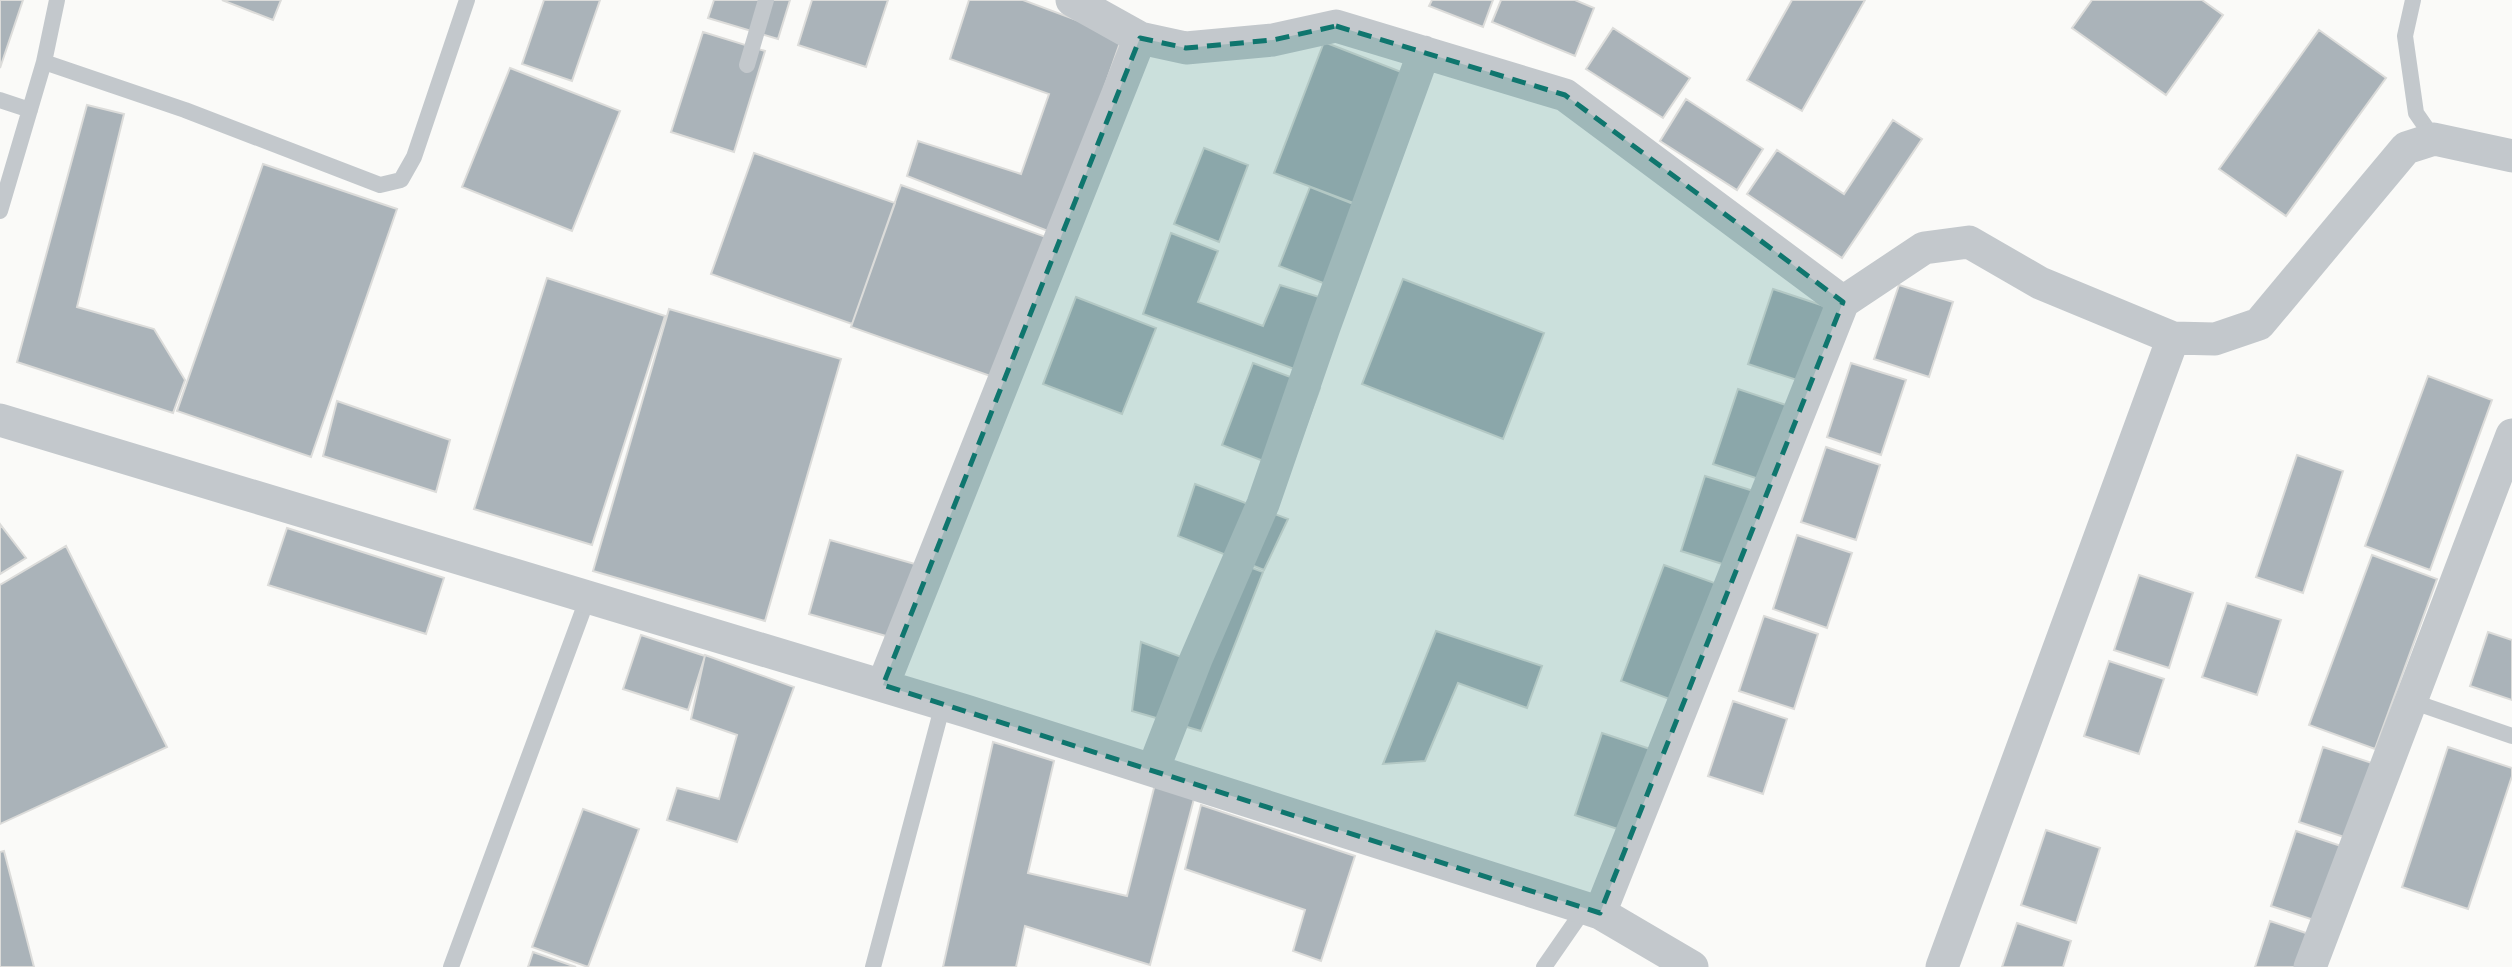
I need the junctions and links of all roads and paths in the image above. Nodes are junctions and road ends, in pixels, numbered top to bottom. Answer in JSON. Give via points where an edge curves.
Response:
{"nodes":[{"id":1,"x":57,"y":0,"type":"edge"},
{"id":2,"x":467,"y":0,"type":"edge"},
{"id":3,"x":766,"y":0,"type":"edge"},
{"id":4,"x":1072,"y":0,"type":"edge"},
{"id":5,"x":2413,"y":0,"type":"edge"},
{"id":6,"x":1140,"y":38,"type":"junction"},
{"id":7,"x":1424,"y":52,"type":"junction"},
{"id":8,"x":44,"y":62,"type":"junction"},
{"id":9,"x":747,"y":65,"type":"dead end"},
{"id":10,"x":0,"y":100,"type":"edge"},
{"id":11,"x":30,"y":110,"type":"junction"},
{"id":12,"x":2434,"y":139,"type":"junction"},
{"id":13,"x":2512,"y":156,"type":"edge"},
{"id":14,"x":0,"y":211,"type":"edge"},
{"id":15,"x":1843,"y":302,"type":"junction"},
{"id":16,"x":2173,"y":338,"type":"junction"},
{"id":17,"x":0,"y":420,"type":"edge"},
{"id":18,"x":2512,"y":435,"type":"edge"},
{"id":19,"x":588,"y":597,"type":"junction"},
{"id":20,"x":883,"y":685,"type":"junction"},
{"id":21,"x":2411,"y":701,"type":"junction"},
{"id":22,"x":943,"y":704,"type":"junction"},
{"id":23,"x":2512,"y":736,"type":"edge"},
{"id":24,"x":1153,"y":770,"type":"junction"},
{"id":25,"x":1593,"y":911,"type":"junction"},
{"id":26,"x":451,"y":967,"type":"edge"},
{"id":27,"x":873,"y":967,"type":"edge"},
{"id":28,"x":1544,"y":967,"type":"edge"},
{"id":29,"x":1692,"y":967,"type":"edge"},
{"id":30,"x":1942,"y":967,"type":"edge"},
{"id":31,"x":2310,"y":967,"type":"edge"}],
"edges":[{"from":1,"to":8,"type":"lane"},
{"from":2,"to":8,"type":"lane","via":[[414,157],[401,180],[380,185]]},
{"from":3,"to":9,"type":"lane"},
{"from":4,"to":6,"type":"street"},
{"from":5,"to":12,"type":"lane","via":[[2405,36],[2416,113]]},
{"from":6,"to":7,"type":"street","via":[[1186,48],[1273,40],[1336,26]]},
{"from":6,"to":20,"type":"street"},
{"from":7,"to":15,"type":"street","via":[[1565,94]]},
{"from":7,"to":24,"type":"street","via":[[1263,504]]},
{"from":8,"to":11,"type":"lane"},
{"from":10,"to":11,"type":"lane"},
{"from":11,"to":14,"type":"lane"},
{"from":12,"to":13,"type":"street"},
{"from":12,"to":16,"type":"street","via":[[2406,148],[2259,324],[2215,340]]},
{"from":15,"to":16,"type":"street","via":[[1924,248],[1969,242],[2040,283]]},
{"from":15,"to":25,"type":"street"},
{"from":16,"to":30,"type":"street"},
{"from":17,"to":19,"type":"street"},
{"from":18,"to":21,"type":"street"},
{"from":19,"to":20,"type":"street"},
{"from":19,"to":26,"type":"lane"},
{"from":20,"to":22,"type":"street"},
{"from":21,"to":23,"type":"lane"},
{"from":21,"to":31,"type":"street"},
{"from":22,"to":24,"type":"street"},
{"from":22,"to":27,"type":"lane"},
{"from":24,"to":25,"type":"street"},
{"from":25,"to":28,"type":"lane"},
{"from":25,"to":29,"type":"street"}]}
